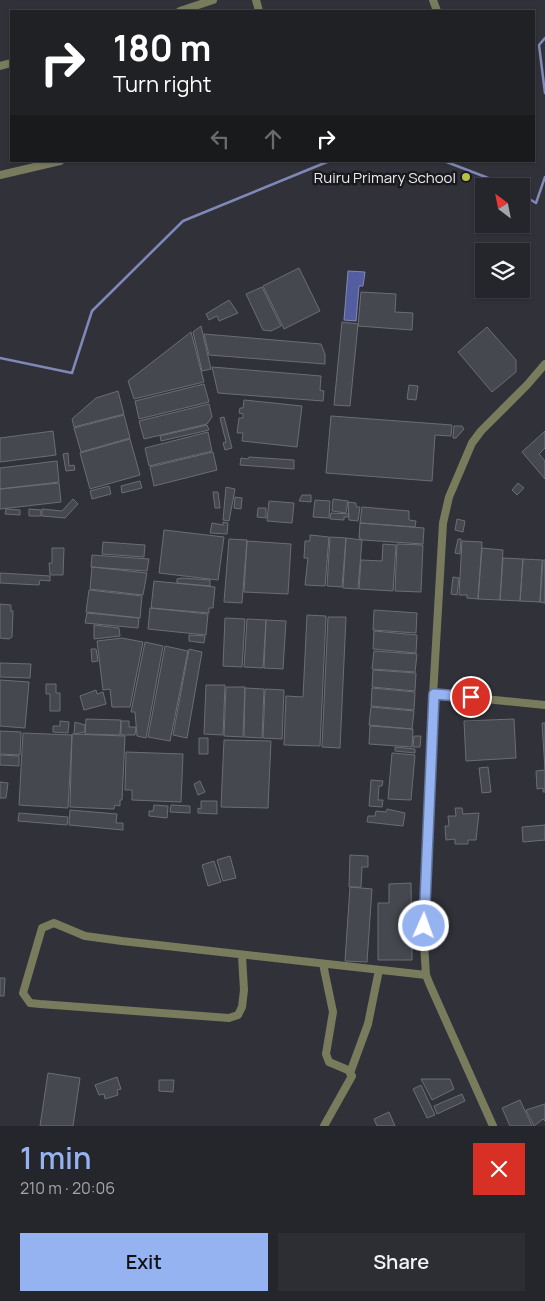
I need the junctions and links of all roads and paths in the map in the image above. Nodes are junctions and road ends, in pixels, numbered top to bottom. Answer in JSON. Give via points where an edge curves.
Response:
{"nodes":[{"id":1,"x":213,"y":0,"type":"edge"},
{"id":2,"x":183,"y":10,"type":"edge"},
{"id":3,"x":55,"y":162,"type":"edge"},
{"id":4,"x":0,"y":174,"type":"edge"},
{"id":5,"x":545,"y":364,"type":"edge"},
{"id":6,"x":434,"y":694,"type":"junction"},
{"id":7,"x":545,"y":705,"type":"edge"},
{"id":8,"x":242,"y":956,"type":"junction"},
{"id":9,"x":323,"y":964,"type":"junction"},
{"id":10,"x":379,"y":970,"type":"junction"},
{"id":11,"x":426,"y":975,"type":"junction"},
{"id":12,"x":350,"y":1073,"type":"junction"},
{"id":13,"x":324,"y":1126,"type":"edge"},
{"id":14,"x":493,"y":1126,"type":"edge"}],
"edges":[{"from":1,"to":2,"type":"street"},
{"from":3,"to":4,"type":"street"},
{"from":5,"to":6,"type":"street","via":[[481,430],[449,497],[443,523]]},
{"from":6,"to":7,"type":"street"},
{"from":6,"to":11,"type":"street","via":[[424,944]]},
{"from":8,"to":8,"type":"street","via":[[85,936],[54,923],[42,928],[23,993],[30,1003],[228,1018],[238,1015],[242,1007]]},
{"from":8,"to":9,"type":"street"},
{"from":9,"to":10,"type":"street"},
{"from":9,"to":12,"type":"street","via":[[332,1012],[326,1054],[329,1062]]},
{"from":10,"to":11,"type":"street"},
{"from":10,"to":12,"type":"street","via":[[368,1024]]},
{"from":11,"to":14,"type":"street"},
{"from":12,"to":13,"type":"street","via":[[352,1079]]}]}
